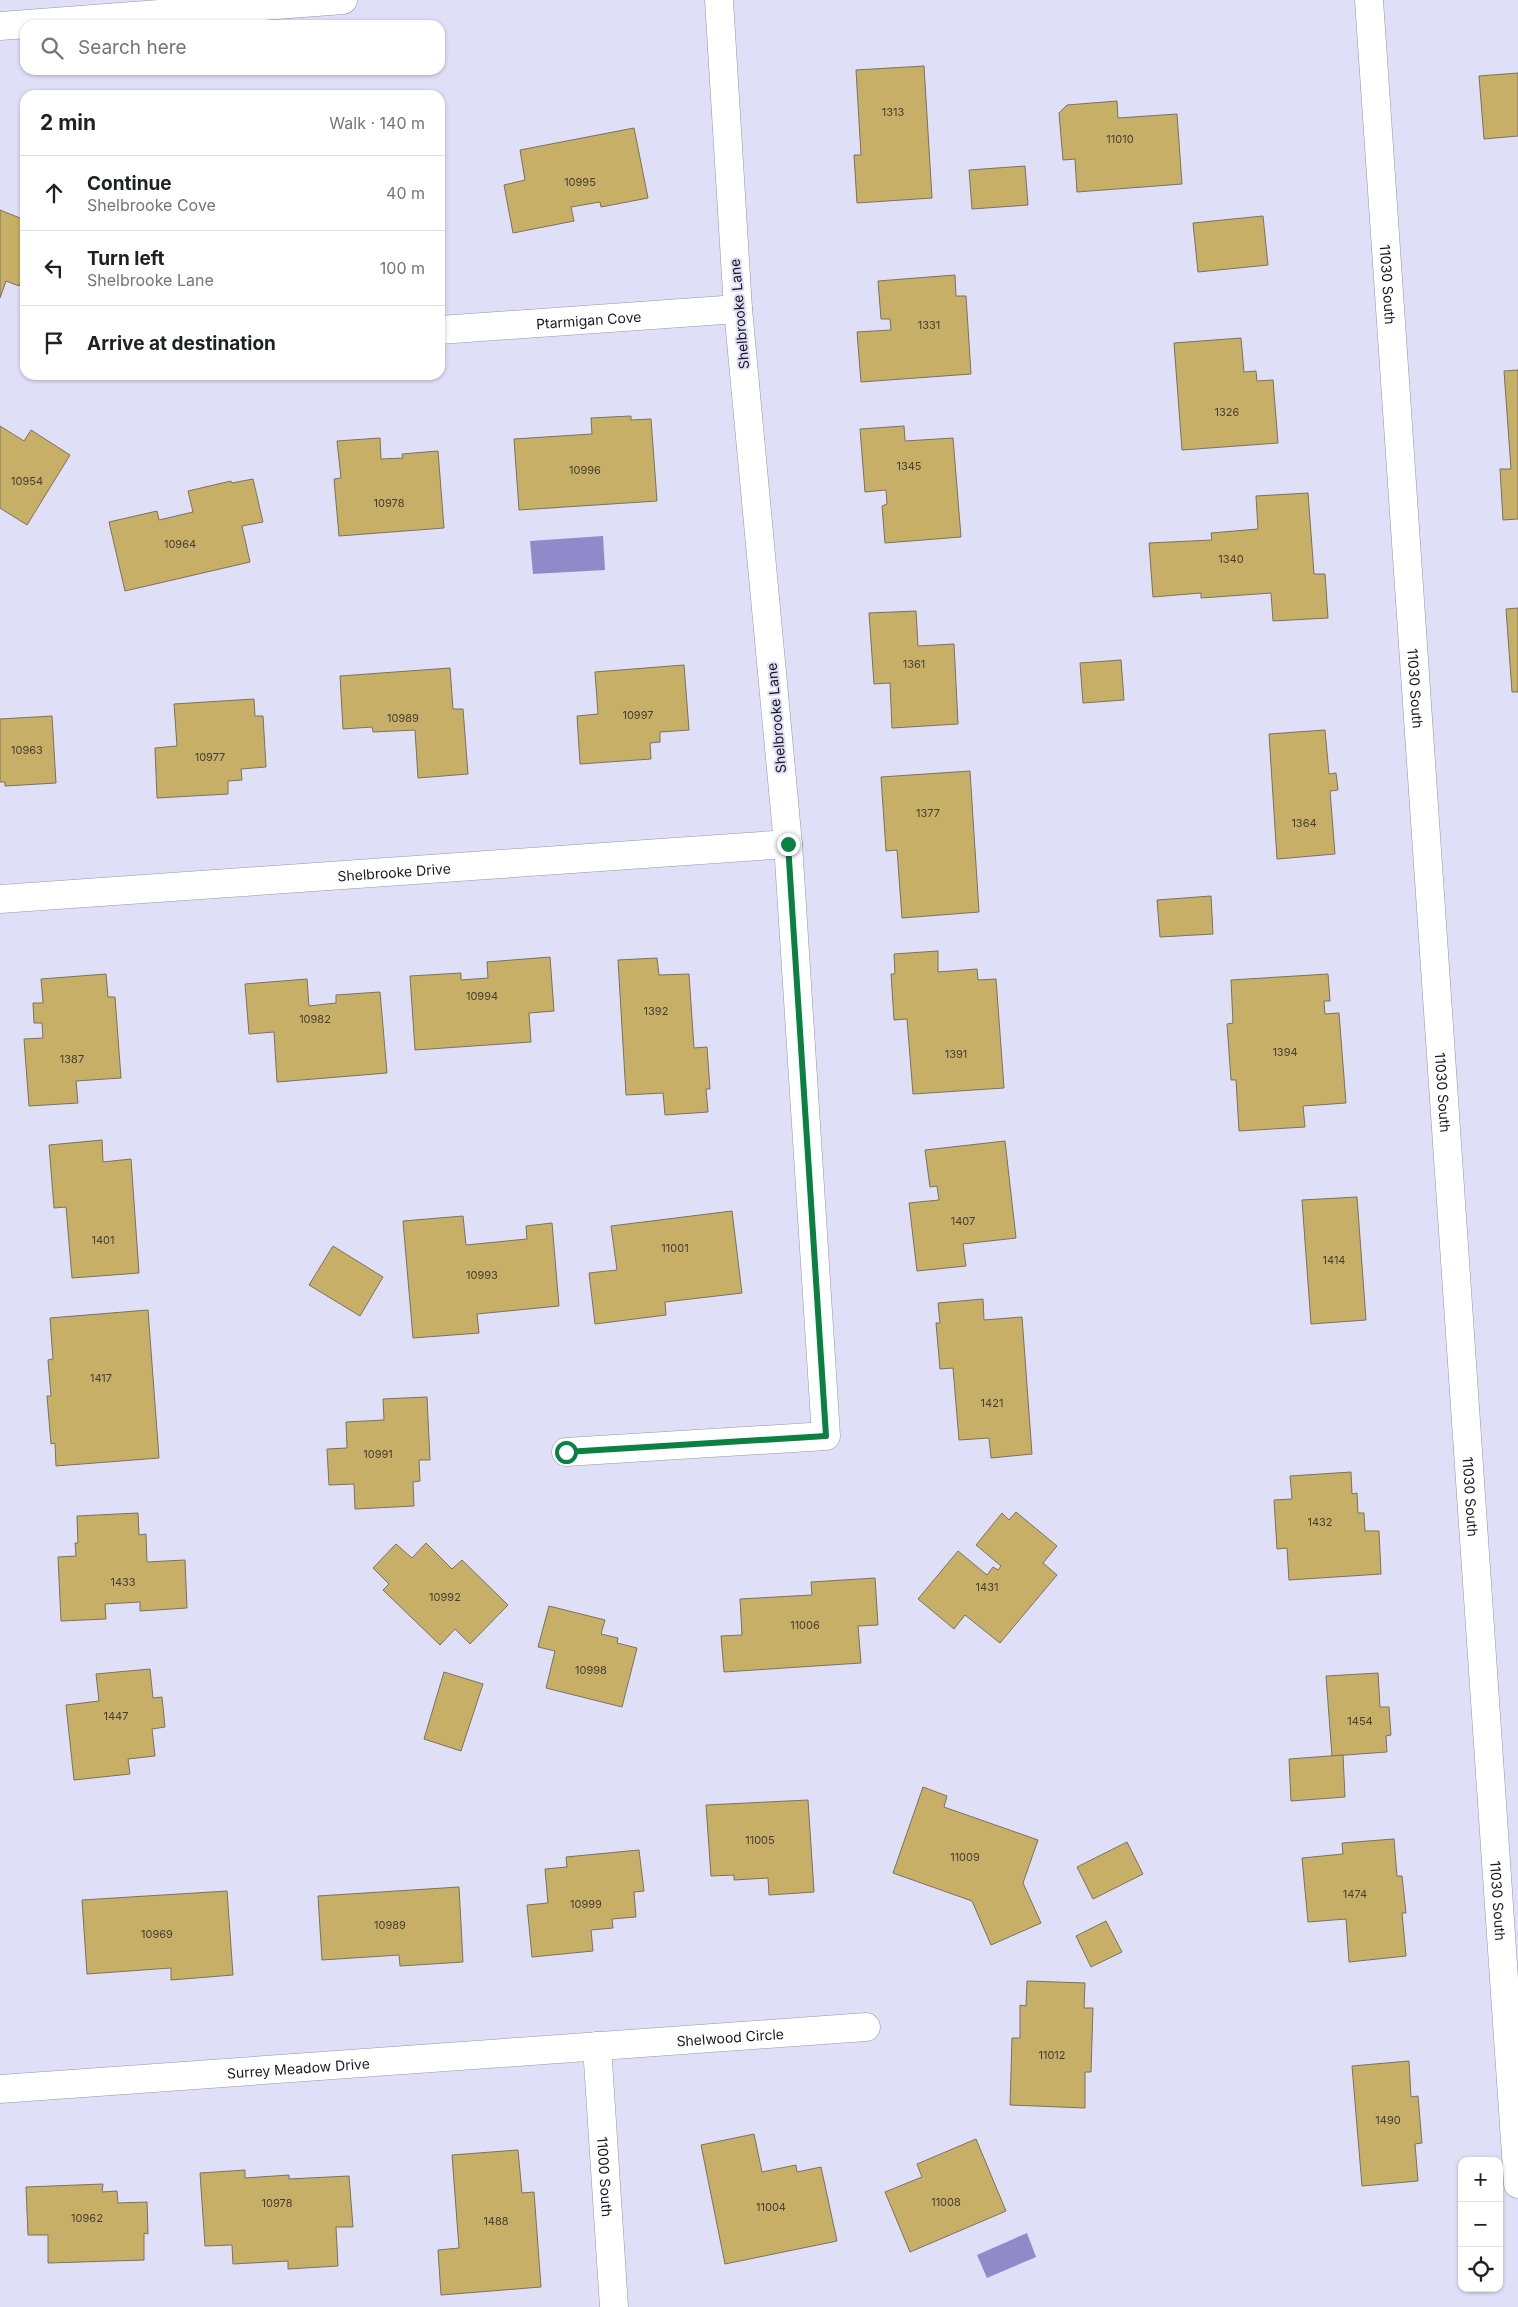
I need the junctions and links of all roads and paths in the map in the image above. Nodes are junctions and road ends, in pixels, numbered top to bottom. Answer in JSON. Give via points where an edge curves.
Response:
{"nodes":[{"id":1,"x":343,"y":0,"type":"edge"},
{"id":2,"x":719,"y":0,"type":"edge"},
{"id":3,"x":1369,"y":0,"type":"edge"},
{"id":4,"x":79,"y":20,"type":"edge"},
{"id":5,"x":20,"y":24,"type":"edge"},
{"id":6,"x":0,"y":26,"type":"edge"},
{"id":7,"x":738,"y":309,"type":"junction"},
{"id":8,"x":445,"y":330,"type":"edge"},
{"id":9,"x":788,"y":844,"type":"junction"},
{"id":10,"x":0,"y":899,"type":"edge"},
{"id":11,"x":566,"y":1452,"type":"dead end"},
{"id":12,"x":866,"y":2027,"type":"dead end"},
{"id":13,"x":597,"y":2046,"type":"junction"},
{"id":14,"x":0,"y":2089,"type":"edge"},
{"id":15,"x":1518,"y":2184,"type":"edge"},
{"id":16,"x":614,"y":2307,"type":"edge"}],
"edges":[{"from":1,"to":4,"type":"street"},
{"from":2,"to":7,"type":"street","name":"Shelbrooke Lane"},
{"from":3,"to":15,"type":"street","name":"11030 South"},
{"from":5,"to":6,"type":"street"},
{"from":7,"to":8,"type":"street","name":"Ptarmigan Cove"},
{"from":7,"to":9,"type":"street","name":"Shelbrooke Lane"},
{"from":9,"to":10,"type":"street","name":"Shelbrooke Drive"},
{"from":9,"to":11,"type":"street","name":"Shelbrooke Lane","via":[[826,1436]]},
{"from":12,"to":13,"type":"street","name":"Shelwood Circle"},
{"from":13,"to":14,"type":"street","name":"Surrey Meadow Drive"},
{"from":13,"to":16,"type":"street","name":"11000 South"}]}
